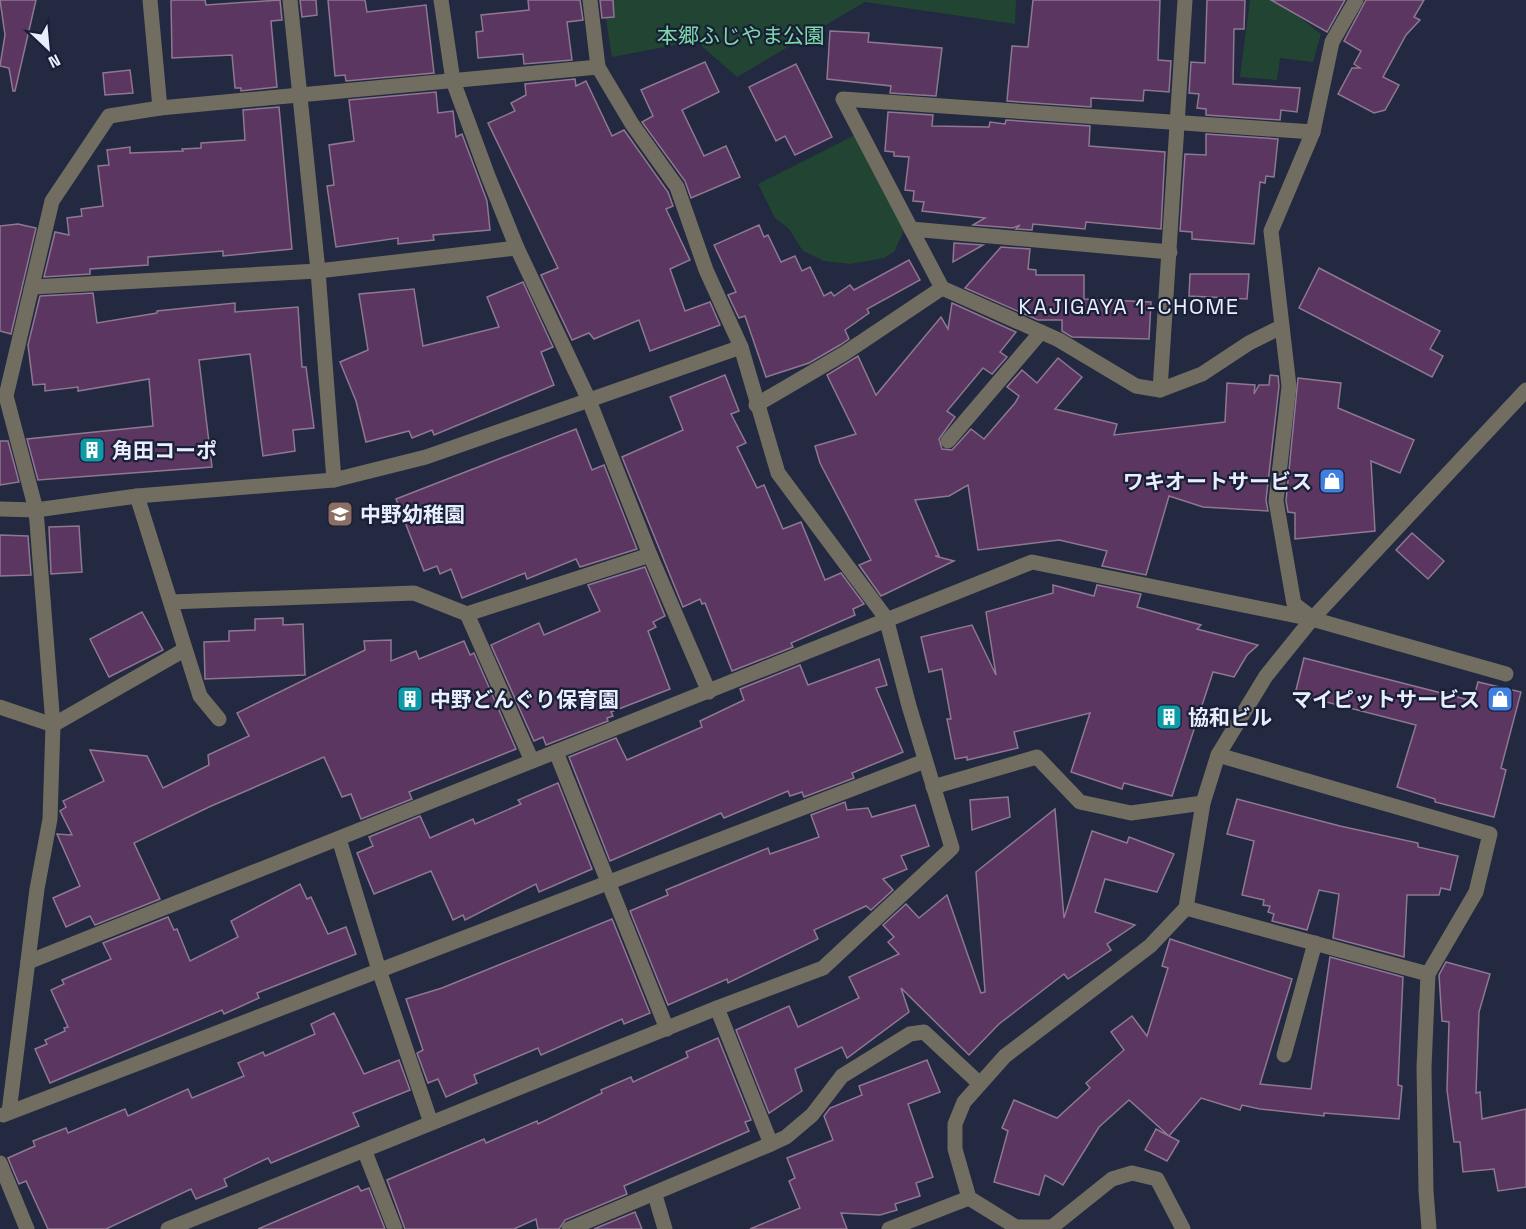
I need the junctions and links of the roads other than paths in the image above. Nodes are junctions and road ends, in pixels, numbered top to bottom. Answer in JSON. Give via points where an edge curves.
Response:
{"nodes":[{"id":1,"x":150,"y":0,"type":"edge"},
{"id":2,"x":290,"y":0,"type":"edge"},
{"id":3,"x":441,"y":0,"type":"edge"},
{"id":4,"x":590,"y":0,"type":"edge"},
{"id":5,"x":1185,"y":0,"type":"edge"},
{"id":6,"x":1356,"y":0,"type":"edge"},
{"id":7,"x":598,"y":67,"type":"junction"},
{"id":8,"x":453,"y":81,"type":"junction"},
{"id":9,"x":300,"y":95,"type":"junction"},
{"id":10,"x":160,"y":108,"type":"junction"},
{"id":11,"x":1178,"y":120,"type":"junction"},
{"id":12,"x":1313,"y":132,"type":"junction"},
{"id":13,"x":911,"y":229,"type":"junction"},
{"id":14,"x":517,"y":248,"type":"junction"},
{"id":15,"x":1170,"y":252,"type":"junction"},
{"id":16,"x":318,"y":271,"type":"junction"},
{"id":17,"x":33,"y":287,"type":"junction"},
{"id":18,"x":942,"y":288,"type":"junction"},
{"id":19,"x":1281,"y":327,"type":"junction"},
{"id":20,"x":1041,"y":332,"type":"junction"},
{"id":21,"x":741,"y":346,"type":"junction"},
{"id":22,"x":1160,"y":390,"type":"junction"},
{"id":23,"x":1526,"y":390,"type":"edge"},
{"id":24,"x":588,"y":398,"type":"junction"},
{"id":25,"x":756,"y":405,"type":"junction"},
{"id":26,"x":948,"y":441,"type":"dead end"},
{"id":27,"x":334,"y":480,"type":"junction"},
{"id":28,"x":137,"y":496,"type":"junction"},
{"id":29,"x":0,"y":509,"type":"edge"},
{"id":30,"x":36,"y":510,"type":"junction"},
{"id":31,"x":650,"y":555,"type":"junction"},
{"id":32,"x":171,"y":602,"type":"junction"},
{"id":33,"x":467,"y":614,"type":"junction"},
{"id":34,"x":886,"y":618,"type":"junction"},
{"id":35,"x":1312,"y":619,"type":"junction"},
{"id":36,"x":184,"y":650,"type":"junction"},
{"id":37,"x":1506,"y":674,"type":"dead end"},
{"id":38,"x":709,"y":692,"type":"junction"},
{"id":39,"x":0,"y":707,"type":"edge"},
{"id":40,"x":219,"y":719,"type":"dead end"},
{"id":41,"x":53,"y":725,"type":"junction"},
{"id":42,"x":556,"y":752,"type":"junction"},
{"id":43,"x":1218,"y":755,"type":"junction"},
{"id":44,"x":532,"y":761,"type":"junction"},
{"id":45,"x":925,"y":761,"type":"junction"},
{"id":46,"x":933,"y":787,"type":"junction"},
{"id":47,"x":1203,"y":803,"type":"junction"},
{"id":48,"x":339,"y":839,"type":"junction"},
{"id":49,"x":610,"y":883,"type":"junction"},
{"id":50,"x":1186,"y":908,"type":"junction"},
{"id":51,"x":1315,"y":943,"type":"junction"},
{"id":52,"x":28,"y":962,"type":"junction"},
{"id":53,"x":379,"y":970,"type":"junction"},
{"id":54,"x":1428,"y":974,"type":"junction"},
{"id":55,"x":717,"y":1008,"type":"junction"},
{"id":56,"x":667,"y":1029,"type":"junction"},
{"id":57,"x":1284,"y":1055,"type":"dead end"},
{"id":58,"x":980,"y":1084,"type":"junction"},
{"id":59,"x":4,"y":1114,"type":"edge"},
{"id":60,"x":431,"y":1123,"type":"junction"},
{"id":61,"x":771,"y":1144,"type":"junction"},
{"id":62,"x":365,"y":1152,"type":"junction"},
{"id":63,"x":0,"y":1163,"type":"edge"},
{"id":64,"x":655,"y":1195,"type":"junction"},
{"id":65,"x":969,"y":1198,"type":"junction"},
{"id":66,"x":27,"y":1229,"type":"edge"},
{"id":67,"x":168,"y":1229,"type":"edge"},
{"id":68,"x":395,"y":1229,"type":"edge"},
{"id":69,"x":569,"y":1229,"type":"edge"},
{"id":70,"x":665,"y":1229,"type":"edge"},
{"id":71,"x":889,"y":1229,"type":"edge"},
{"id":72,"x":1184,"y":1229,"type":"edge"},
{"id":73,"x":1429,"y":1229,"type":"edge"}],
"edges":[{"from":1,"to":10,"type":"street"},
{"from":2,"to":9,"type":"street"},
{"from":3,"to":8,"type":"street"},
{"from":4,"to":7,"type":"street"},
{"from":5,"to":11,"type":"street"},
{"from":6,"to":12,"type":"street","via":[[1332,42]]},
{"from":7,"to":8,"type":"street"},
{"from":7,"to":21,"type":"street","via":[[677,187],[706,270]]},
{"from":8,"to":9,"type":"street"},
{"from":8,"to":14,"type":"street"},
{"from":9,"to":10,"type":"street"},
{"from":9,"to":16,"type":"street"},
{"from":10,"to":17,"type":"street","via":[[109,116],[52,201]]},
{"from":11,"to":12,"type":"street"},
{"from":11,"to":13,"type":"street","via":[[843,99]]},
{"from":11,"to":15,"type":"street"},
{"from":12,"to":19,"type":"street","via":[[1271,231]]},
{"from":13,"to":15,"type":"street"},
{"from":13,"to":18,"type":"street"},
{"from":14,"to":16,"type":"street"},
{"from":14,"to":24,"type":"street"},
{"from":15,"to":22,"type":"street"},
{"from":16,"to":17,"type":"street"},
{"from":16,"to":27,"type":"street"},
{"from":17,"to":30,"type":"street","via":[[6,396]]},
{"from":18,"to":20,"type":"street"},
{"from":18,"to":25,"type":"street","via":[[845,353]]},
{"from":19,"to":22,"type":"street","via":[[1202,374]]},
{"from":19,"to":35,"type":"street","via":[[1289,386],[1276,501],[1294,604]]},
{"from":20,"to":22,"type":"street","via":[[1136,386]]},
{"from":20,"to":26,"type":"street"},
{"from":21,"to":24,"type":"street"},
{"from":21,"to":25,"type":"street"},
{"from":23,"to":35,"type":"street"},
{"from":24,"to":27,"type":"street","via":[[426,457]]},
{"from":24,"to":31,"type":"street"},
{"from":25,"to":34,"type":"street","via":[[778,473]]},
{"from":27,"to":28,"type":"street"},
{"from":28,"to":30,"type":"street"},
{"from":28,"to":32,"type":"street"},
{"from":29,"to":30,"type":"street"},
{"from":30,"to":41,"type":"street"},
{"from":31,"to":33,"type":"street"},
{"from":31,"to":38,"type":"street"},
{"from":32,"to":33,"type":"street","via":[[414,593]]},
{"from":32,"to":36,"type":"street"},
{"from":33,"to":44,"type":"street"},
{"from":34,"to":35,"type":"street","via":[[1032,562]]},
{"from":34,"to":38,"type":"street"},
{"from":34,"to":45,"type":"street"},
{"from":35,"to":37,"type":"street"},
{"from":35,"to":43,"type":"street","via":[[1266,676]]},
{"from":36,"to":40,"type":"street","via":[[200,696]]},
{"from":36,"to":41,"type":"street"},
{"from":38,"to":42,"type":"street"},
{"from":39,"to":41,"type":"street"},
{"from":41,"to":52,"type":"street","via":[[50,819]]},
{"from":42,"to":44,"type":"street"},
{"from":42,"to":49,"type":"street"},
{"from":43,"to":47,"type":"street"},
{"from":43,"to":54,"type":"street","via":[[1490,834],[1476,892]]},
{"from":44,"to":48,"type":"street"},
{"from":45,"to":46,"type":"street"},
{"from":45,"to":49,"type":"street"},
{"from":46,"to":47,"type":"street","via":[[1037,757],[1080,802],[1131,813]]},
{"from":46,"to":55,"type":"street","via":[[952,848],[823,968]]},
{"from":47,"to":50,"type":"street"},
{"from":48,"to":52,"type":"street"},
{"from":48,"to":53,"type":"street"},
{"from":49,"to":53,"type":"street"},
{"from":49,"to":56,"type":"street"},
{"from":50,"to":51,"type":"street"},
{"from":50,"to":58,"type":"street","via":[[1150,945],[1005,1056]]},
{"from":51,"to":54,"type":"street"},
{"from":51,"to":57,"type":"street"},
{"from":52,"to":59,"type":"street"},
{"from":53,"to":59,"type":"street"},
{"from":53,"to":60,"type":"street"},
{"from":54,"to":73,"type":"street","via":[[1424,1068]]},
{"from":55,"to":56,"type":"street"},
{"from":55,"to":61,"type":"street"},
{"from":56,"to":60,"type":"street"},
{"from":58,"to":61,"type":"street","via":[[924,1032],[910,1034],[842,1076],[812,1115]]},
{"from":58,"to":65,"type":"street","via":[[964,1102],[955,1124],[955,1149]]},
{"from":60,"to":62,"type":"street"},
{"from":61,"to":64,"type":"street"},
{"from":62,"to":67,"type":"street"},
{"from":62,"to":68,"type":"street"},
{"from":63,"to":66,"type":"street"},
{"from":64,"to":69,"type":"street"},
{"from":64,"to":70,"type":"street"},
{"from":65,"to":71,"type":"street"},
{"from":65,"to":72,"type":"street","via":[[1016,1227],[1052,1227],[1112,1179],[1132,1173],[1157,1179]]}]}
